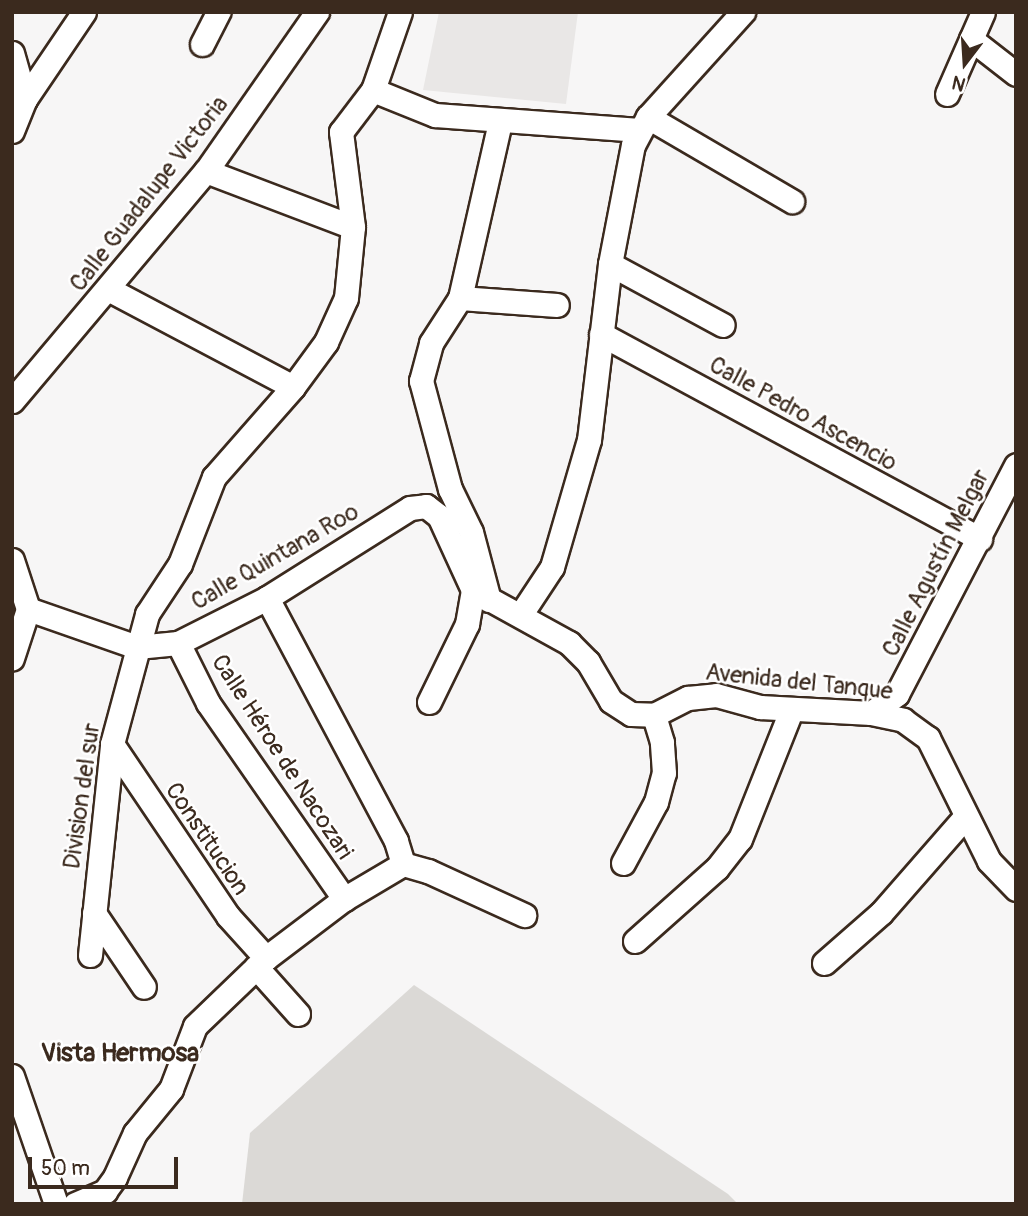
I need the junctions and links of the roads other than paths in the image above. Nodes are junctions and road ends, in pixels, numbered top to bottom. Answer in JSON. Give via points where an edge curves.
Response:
{"nodes":[{"id":1,"x":84,"y":12,"type":"edge"},
{"id":2,"x":218,"y":12,"type":"edge"},
{"id":3,"x":317,"y":12,"type":"edge"},
{"id":4,"x":400,"y":12,"type":"edge"},
{"id":5,"x":743,"y":12,"type":"edge"},
{"id":6,"x":984,"y":12,"type":"edge"},
{"id":7,"x":971,"y":39,"type":"junction"},
{"id":8,"x":202,"y":44,"type":"dead end"},
{"id":9,"x":12,"y":53,"type":"edge"},
{"id":10,"x":1016,"y":74,"type":"edge"},
{"id":11,"x":373,"y":90,"type":"junction"},
{"id":12,"x":947,"y":94,"type":"dead end"},
{"id":13,"x":25,"y":99,"type":"junction"},
{"id":14,"x":500,"y":122,"type":"junction"},
{"id":15,"x":644,"y":123,"type":"junction"},
{"id":16,"x":12,"y":131,"type":"edge"},
{"id":17,"x":206,"y":171,"type":"junction"},
{"id":18,"x":792,"y":201,"type":"dead end"},
{"id":19,"x":352,"y":227,"type":"junction"},
{"id":20,"x":610,"y":264,"type":"junction"},
{"id":21,"x":110,"y":290,"type":"junction"},
{"id":22,"x":460,"y":298,"type":"junction"},
{"id":23,"x":557,"y":306,"type":"dead end"},
{"id":24,"x":723,"y":325,"type":"dead end"},
{"id":25,"x":601,"y":334,"type":"junction"},
{"id":26,"x":293,"y":387,"type":"junction"},
{"id":27,"x":12,"y":401,"type":"edge"},
{"id":28,"x":1016,"y":465,"type":"edge"},
{"id":29,"x":980,"y":539,"type":"junction"},
{"id":30,"x":12,"y":560,"type":"edge"},
{"id":31,"x":481,"y":595,"type":"junction"},
{"id":32,"x":267,"y":598,"type":"junction"},
{"id":33,"x":28,"y":609,"type":"junction"},
{"id":34,"x":521,"y":614,"type":"junction"},
{"id":35,"x":178,"y":643,"type":"junction"},
{"id":36,"x":137,"y":647,"type":"junction"},
{"id":37,"x":12,"y":658,"type":"edge"},
{"id":38,"x":429,"y":702,"type":"dead end"},
{"id":39,"x":791,"y":710,"type":"junction"},
{"id":40,"x":871,"y":713,"type":"junction"},
{"id":41,"x":654,"y":715,"type":"junction"},
{"id":42,"x":112,"y":744,"type":"junction"},
{"id":43,"x":966,"y":816,"type":"junction"},
{"id":44,"x":623,"y":863,"type":"dead end"},
{"id":45,"x":403,"y":864,"type":"junction"},
{"id":46,"x":1016,"y":889,"type":"edge"},
{"id":47,"x":344,"y":899,"type":"junction"},
{"id":48,"x":94,"y":913,"type":"junction"},
{"id":49,"x":524,"y":915,"type":"dead end"},
{"id":50,"x":635,"y":941,"type":"dead end"},
{"id":51,"x":90,"y":955,"type":"dead end"},
{"id":52,"x":261,"y":962,"type":"junction"},
{"id":53,"x":824,"y":963,"type":"dead end"},
{"id":54,"x":144,"y":986,"type":"dead end"},
{"id":55,"x":298,"y":1014,"type":"dead end"},
{"id":56,"x":12,"y":1076,"type":"edge"},
{"id":57,"x":56,"y":1204,"type":"edge"},
{"id":58,"x":75,"y":1204,"type":"edge"}],
"edges":[{"from":1,"to":13,"type":"street"},
{"from":2,"to":8,"type":"street"},
{"from":3,"to":17,"type":"street","name":"Calle Guadalupe Victoria"},
{"from":4,"to":11,"type":"street","name":"Division del sur"},
{"from":5,"to":15,"type":"street"},
{"from":6,"to":7,"type":"street"},
{"from":7,"to":10,"type":"street"},
{"from":7,"to":12,"type":"street"},
{"from":9,"to":13,"type":"street"},
{"from":11,"to":14,"type":"street","via":[[418,112]]},
{"from":11,"to":19,"type":"street","name":"Division del sur","via":[[341,132]]},
{"from":13,"to":16,"type":"street"},
{"from":14,"to":15,"type":"street"},
{"from":14,"to":22,"type":"street"},
{"from":15,"to":18,"type":"street"},
{"from":15,"to":20,"type":"street","via":[[626,168]]},
{"from":17,"to":19,"type":"street"},
{"from":17,"to":21,"type":"street","name":"Calle Guadalupe Victoria"},
{"from":19,"to":26,"type":"street","name":"Division del sur","via":[[346,298],[326,342]]},
{"from":20,"to":24,"type":"street"},
{"from":20,"to":25,"type":"street"},
{"from":21,"to":26,"type":"street"},
{"from":21,"to":27,"type":"street","name":"Calle Guadalupe Victoria"},
{"from":22,"to":23,"type":"street"},
{"from":22,"to":31,"type":"street","via":[[431,343],[421,381],[450,489],[471,532]]},
{"from":25,"to":29,"type":"street","name":"Calle Pedro Ascencio"},
{"from":25,"to":34,"type":"street","via":[[589,440],[571,512],[552,567]]},
{"from":26,"to":36,"type":"street","name":"Division del sur","via":[[214,477],[192,538],[147,614]]},
{"from":28,"to":29,"type":"street","name":"Calle Agustín Melgar"},
{"from":29,"to":40,"type":"street","name":"Calle Agustín Melgar","via":[[897,694]]},
{"from":30,"to":33,"type":"street"},
{"from":31,"to":32,"type":"street","name":"Calle Quintana Roo","via":[[439,516],[426,506],[410,508]]},
{"from":31,"to":34,"type":"street"},
{"from":31,"to":38,"type":"street"},
{"from":32,"to":35,"type":"street","name":"Calle Quintana Roo"},
{"from":32,"to":45,"type":"street","via":[[377,805]]},
{"from":33,"to":36,"type":"street","name":"Calle Quintana Roo"},
{"from":33,"to":37,"type":"street"},
{"from":34,"to":41,"type":"street","via":[[569,643],[588,662],[611,701],[631,714]]},
{"from":35,"to":36,"type":"street","name":"Calle Quintana Roo"},
{"from":35,"to":47,"type":"street","name":"Calle Héroe de Nacozari","via":[[208,703]]},
{"from":36,"to":42,"type":"street","name":"Division del sur"},
{"from":39,"to":40,"type":"street","name":"Avenida del Tanque"},
{"from":39,"to":41,"type":"street","name":"Avenida del Tanque","via":[[716,695],[688,698]]},
{"from":39,"to":50,"type":"street","via":[[740,839],[717,868]]},
{"from":40,"to":43,"type":"street","name":"Avenida del Tanque","via":[[903,720],[928,738]]},
{"from":41,"to":44,"type":"street","via":[[664,773],[656,802]]},
{"from":42,"to":48,"type":"street","name":"Division del sur"},
{"from":42,"to":52,"type":"street","name":"Constitucion"},
{"from":43,"to":46,"type":"street","name":"Avenida del Tanque","via":[[989,861]]},
{"from":43,"to":53,"type":"street","via":[[881,913]]},
{"from":45,"to":47,"type":"street"},
{"from":45,"to":49,"type":"street"},
{"from":47,"to":52,"type":"street"},
{"from":48,"to":51,"type":"street","name":"Division del sur"},
{"from":48,"to":54,"type":"street"},
{"from":52,"to":55,"type":"street","name":"Constitucion"},
{"from":52,"to":58,"type":"street","via":[[195,1026],[171,1089],[135,1133],[105,1191]]},
{"from":56,"to":57,"type":"street"}]}
